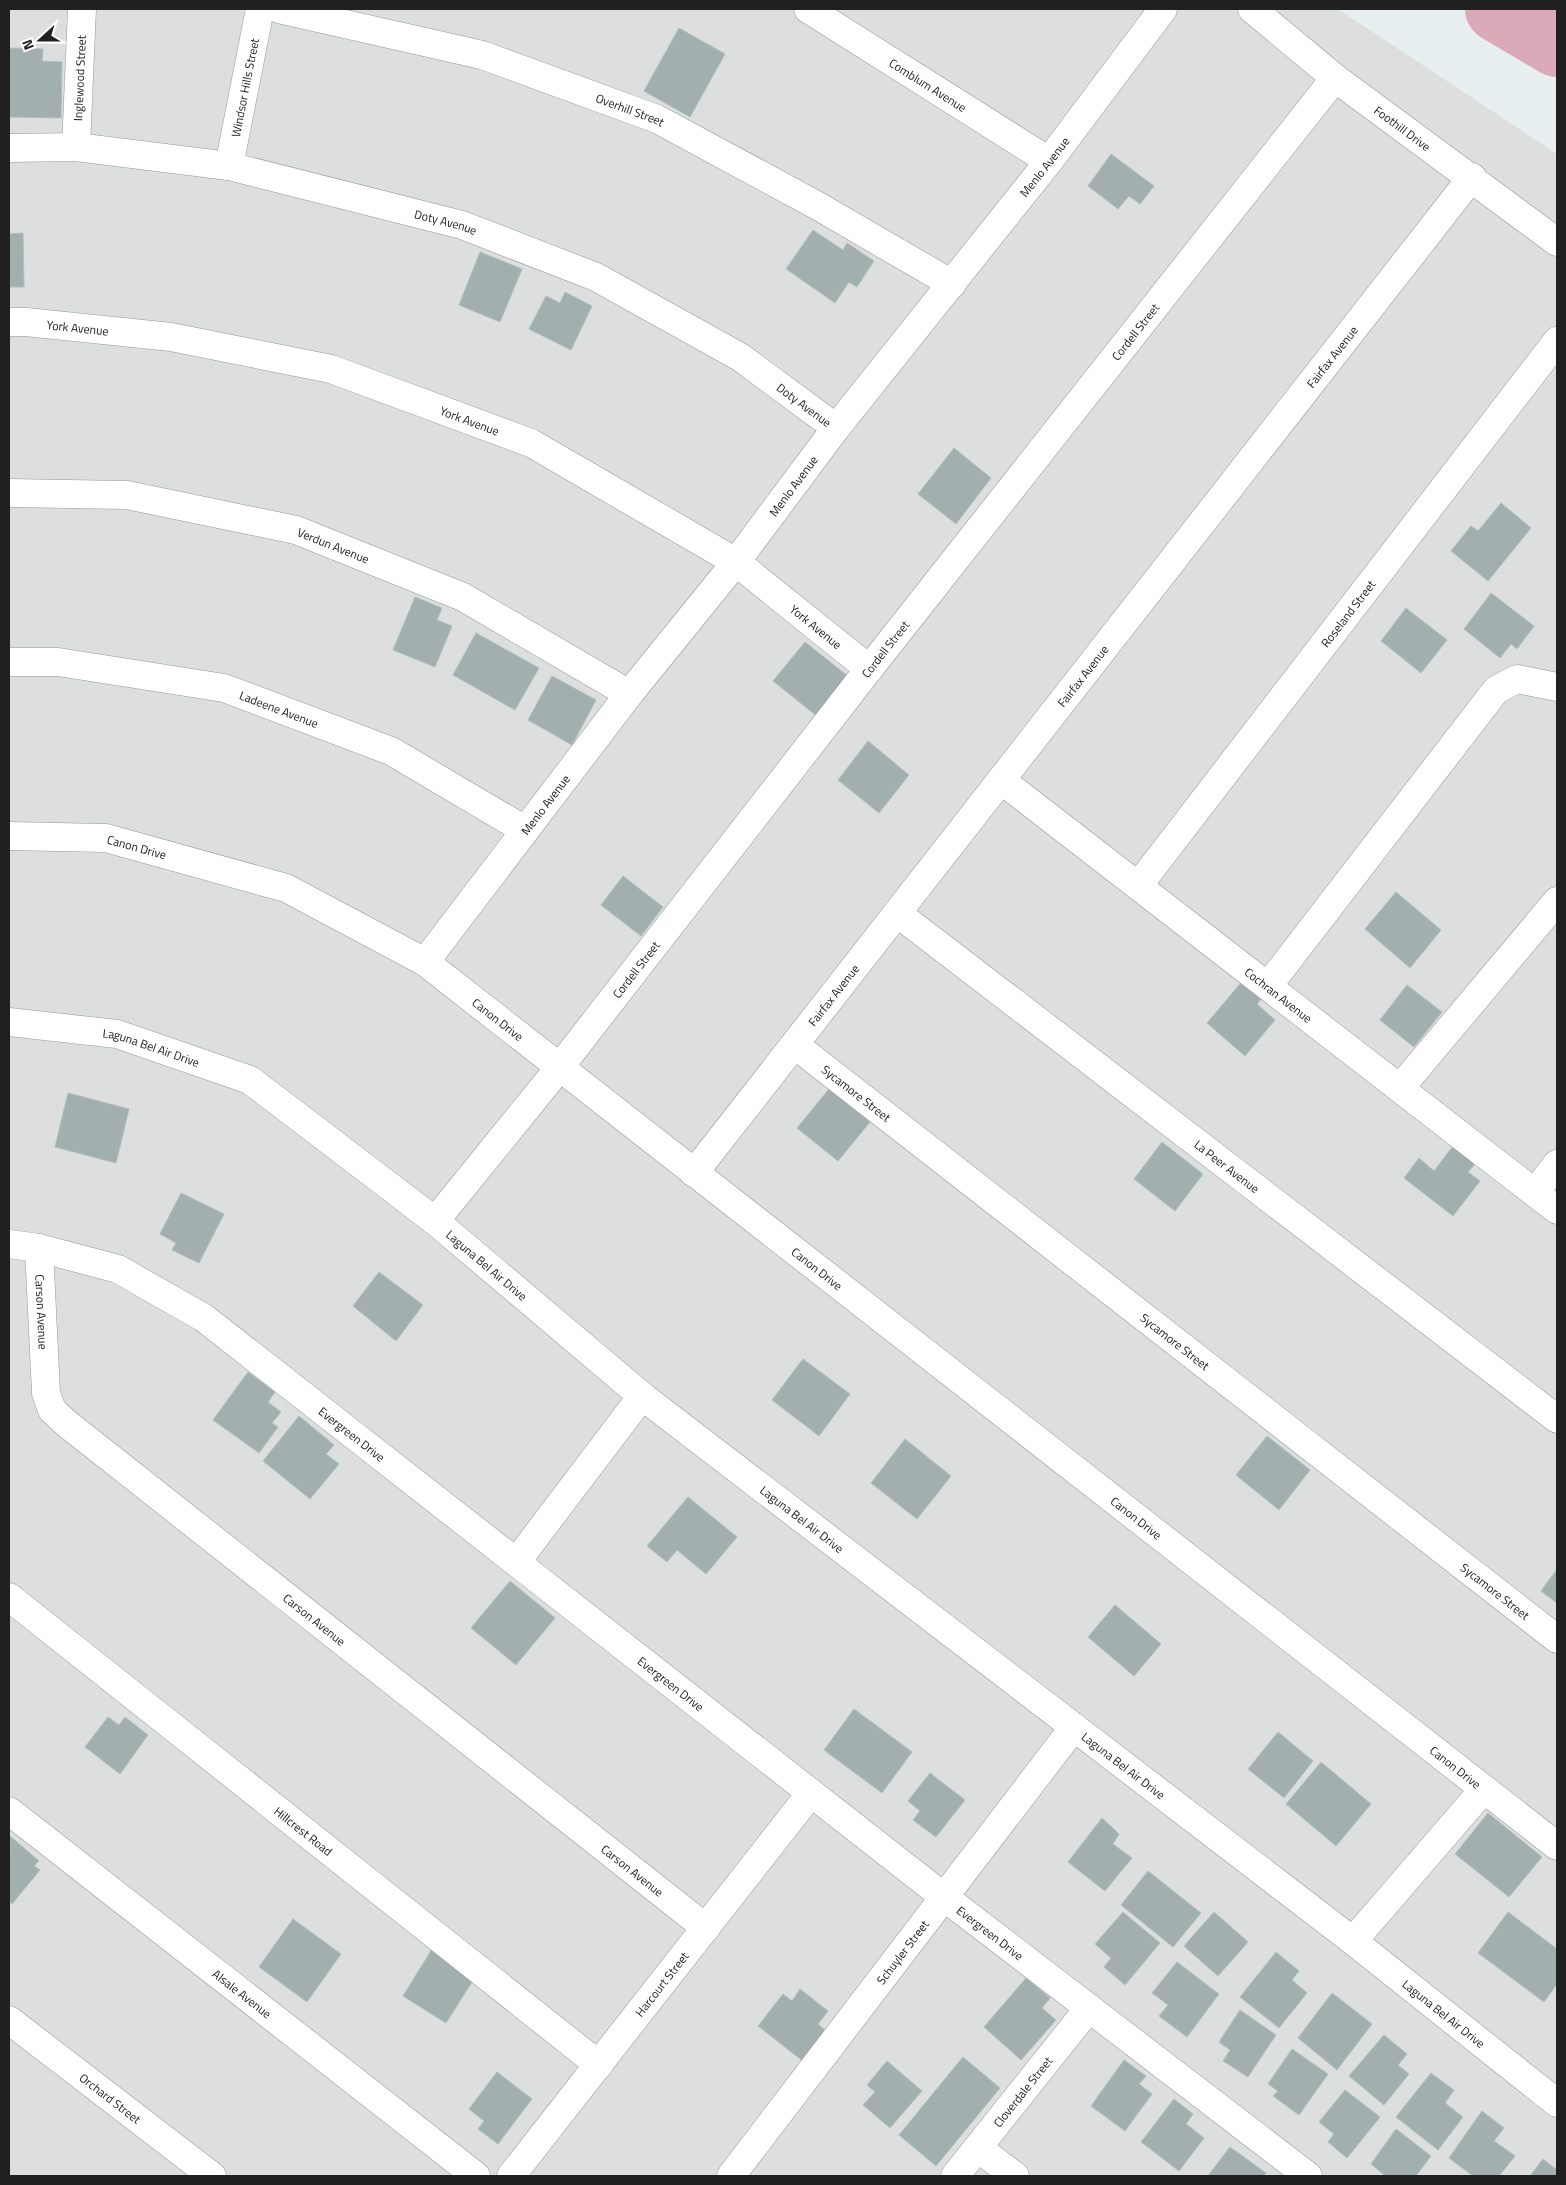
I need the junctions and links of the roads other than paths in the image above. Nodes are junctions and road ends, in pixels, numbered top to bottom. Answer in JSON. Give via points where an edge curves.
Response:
{"nodes":[{"id":1,"x":82,"y":9,"type":"edge"},
{"id":2,"x":260,"y":9,"type":"edge"},
{"id":3,"x":279,"y":9,"type":"edge"},
{"id":4,"x":808,"y":9,"type":"edge"},
{"id":5,"x":1163,"y":9,"type":"edge"},
{"id":6,"x":1252,"y":9,"type":"edge"},
{"id":7,"x":1335,"y":78,"type":"junction"},
{"id":8,"x":76,"y":147,"type":"junction"},
{"id":9,"x":9,"y":148,"type":"edge"},
{"id":10,"x":1050,"y":161,"type":"junction"},
{"id":11,"x":229,"y":166,"type":"junction"},
{"id":12,"x":1472,"y":177,"type":"junction"},
{"id":13,"x":1557,"y":242,"type":"edge"},
{"id":14,"x":952,"y":284,"type":"junction"},
{"id":15,"x":9,"y":322,"type":"edge"},
{"id":16,"x":1557,"y":340,"type":"edge"},
{"id":17,"x":836,"y":428,"type":"junction"},
{"id":18,"x":9,"y":493,"type":"edge"},
{"id":19,"x":736,"y":562,"type":"junction"},
{"id":20,"x":9,"y":662,"type":"edge"},
{"id":21,"x":870,"y":670,"type":"junction"},
{"id":22,"x":1557,"y":687,"type":"edge"},
{"id":23,"x":629,"y":694,"type":"junction"},
{"id":24,"x":1001,"y":780,"type":"junction"},
{"id":25,"x":525,"y":830,"type":"junction"},
{"id":26,"x":9,"y":836,"type":"edge"},
{"id":27,"x":1138,"y":886,"type":"junction"},
{"id":28,"x":1557,"y":901,"type":"edge"},
{"id":29,"x":897,"y":913,"type":"junction"},
{"id":30,"x":425,"y":962,"type":"junction"},
{"id":31,"x":1268,"y":986,"type":"junction"},
{"id":32,"x":9,"y":1022,"type":"edge"},
{"id":33,"x":795,"y":1045,"type":"junction"},
{"id":34,"x":559,"y":1068,"type":"junction"},
{"id":35,"x":1400,"y":1088,"type":"junction"},
{"id":36,"x":1557,"y":1164,"type":"edge"},
{"id":37,"x":694,"y":1173,"type":"junction"},
{"id":38,"x":1535,"y":1192,"type":"junction"},
{"id":39,"x":1557,"y":1210,"type":"edge"},
{"id":40,"x":435,"y":1221,"type":"junction"},
{"id":41,"x":9,"y":1244,"type":"edge"},
{"id":42,"x":39,"y":1248,"type":"junction"},
{"id":43,"x":642,"y":1396,"type":"junction"},
{"id":44,"x":1557,"y":1419,"type":"edge"},
{"id":45,"x":517,"y":1561,"type":"junction"},
{"id":46,"x":9,"y":1597,"type":"edge"},
{"id":47,"x":1557,"y":1638,"type":"edge"},
{"id":48,"x":1074,"y":1727,"type":"junction"},
{"id":49,"x":1484,"y":1789,"type":"junction"},
{"id":50,"x":811,"y":1793,"type":"junction"},
{"id":51,"x":9,"y":1811,"type":"edge"},
{"id":52,"x":1557,"y":1846,"type":"edge"},
{"id":53,"x":944,"y":1898,"type":"junction"},
{"id":54,"x":706,"y":1928,"type":"junction"},
{"id":55,"x":1353,"y":1941,"type":"junction"},
{"id":56,"x":1089,"y":2008,"type":"junction"},
{"id":57,"x":9,"y":2020,"type":"edge"},
{"id":58,"x":599,"y":2064,"type":"junction"},
{"id":59,"x":1557,"y":2103,"type":"edge"},
{"id":60,"x":978,"y":2148,"type":"junction"},
{"id":61,"x":212,"y":2176,"type":"edge"},
{"id":62,"x":476,"y":2176,"type":"edge"},
{"id":63,"x":511,"y":2176,"type":"edge"},
{"id":64,"x":731,"y":2176,"type":"edge"},
{"id":65,"x":955,"y":2176,"type":"edge"},
{"id":66,"x":1015,"y":2176,"type":"edge"},
{"id":67,"x":1308,"y":2176,"type":"edge"}],
"edges":[{"from":1,"to":8,"type":"street","name":"Inglewood Street"},
{"from":2,"to":11,"type":"street","name":"Windsor Hills Street"},
{"from":3,"to":14,"type":"street","name":"Overhill Street","via":[[482,55],[657,119],[818,206]]},
{"from":4,"to":10,"type":"street","name":"Comblum Avenue"},
{"from":5,"to":10,"type":"street","name":"Menlo Avenue"},
{"from":6,"to":7,"type":"street","name":"Foothill Drive"},
{"from":7,"to":12,"type":"street","name":"Foothill Drive"},
{"from":7,"to":21,"type":"street","name":"Cordell Street"},
{"from":8,"to":9,"type":"street","name":"Doty Avenue"},
{"from":8,"to":11,"type":"street","name":"Doty Avenue"},
{"from":10,"to":14,"type":"street","name":"Menlo Avenue"},
{"from":11,"to":17,"type":"street","name":"Doty Avenue","via":[[462,225],[596,277],[740,357]]},
{"from":12,"to":13,"type":"street","name":"Foothill Drive"},
{"from":12,"to":24,"type":"street","name":"Fairfax Avenue"},
{"from":14,"to":17,"type":"street","name":"Menlo Avenue"},
{"from":15,"to":19,"type":"street","name":"York Avenue","via":[[171,337],[331,369],[531,443]]},
{"from":16,"to":27,"type":"street","name":"Roseland Street"},
{"from":17,"to":19,"type":"street","name":"Menlo Avenue"},
{"from":18,"to":23,"type":"street","name":"Verdun Avenue","via":[[128,495],[296,530],[463,597]]},
{"from":19,"to":21,"type":"street","name":"York Avenue"},
{"from":19,"to":23,"type":"street","name":"Menlo Avenue"},
{"from":20,"to":25,"type":"street","name":"Ladeene Avenue","via":[[58,662],[224,688],[391,751]]},
{"from":21,"to":34,"type":"street","name":"Cordell Street"},
{"from":22,"to":31,"type":"street","via":[[1517,678],[1496,690]]},
{"from":23,"to":25,"type":"street","name":"Menlo Avenue"},
{"from":24,"to":27,"type":"street","name":"Cochran Avenue"},
{"from":24,"to":29,"type":"street","name":"Fairfax Avenue"},
{"from":25,"to":30,"type":"street","name":"Menlo Avenue"},
{"from":26,"to":30,"type":"street","name":"Canon Drive","via":[[106,838],[286,888]]},
{"from":27,"to":31,"type":"street","name":"Cochran Avenue"},
{"from":28,"to":35,"type":"street"},
{"from":29,"to":33,"type":"street","name":"Fairfax Avenue"},
{"from":29,"to":44,"type":"street","name":"La Peer Avenue"},
{"from":30,"to":34,"type":"street","name":"Canon Drive"},
{"from":31,"to":35,"type":"street","name":"Cochran Avenue"},
{"from":32,"to":40,"type":"street","name":"Laguna Bel Air Drive","via":[[118,1034],[250,1080]]},
{"from":33,"to":37,"type":"street","name":"Fairfax Avenue"},
{"from":33,"to":47,"type":"street","name":"Sycamore Street"},
{"from":34,"to":37,"type":"street","name":"Canon Drive"},
{"from":34,"to":40,"type":"street","name":"Cordell Street"},
{"from":35,"to":38,"type":"street","name":"Cochran Avenue"},
{"from":36,"to":38,"type":"street"},
{"from":37,"to":49,"type":"street","name":"Canon Drive"},
{"from":38,"to":39,"type":"street","name":"Cochran Avenue"},
{"from":40,"to":43,"type":"street","name":"Laguna Bel Air Drive"},
{"from":41,"to":42,"type":"street","name":"Evergreen Drive"},
{"from":42,"to":45,"type":"street","name":"Evergreen Drive","via":[[118,1269],[204,1318]]},
{"from":42,"to":54,"type":"street","name":"Carson Avenue","via":[[46,1393],[52,1410]]},
{"from":43,"to":45,"type":"street"},
{"from":43,"to":48,"type":"street","name":"Laguna Bel Air Drive"},
{"from":45,"to":50,"type":"street","name":"Evergreen Drive"},
{"from":46,"to":58,"type":"street","name":"Hillcrest Road"},
{"from":48,"to":53,"type":"street","name":"Schuyler Street"},
{"from":48,"to":55,"type":"street","name":"Laguna Bel Air Drive"},
{"from":49,"to":52,"type":"street","name":"Canon Drive"},
{"from":49,"to":55,"type":"street"},
{"from":50,"to":53,"type":"street","name":"Evergreen Drive"},
{"from":50,"to":54,"type":"street","name":"Harcourt Street"},
{"from":51,"to":62,"type":"street","name":"Alsale Avenue"},
{"from":53,"to":56,"type":"street","name":"Evergreen Drive"},
{"from":53,"to":64,"type":"street","name":"Schuyler Street"},
{"from":54,"to":58,"type":"street","name":"Harcourt Street"},
{"from":55,"to":59,"type":"street","name":"Laguna Bel Air Drive"},
{"from":56,"to":60,"type":"street","name":"Cloverdale Street"},
{"from":56,"to":67,"type":"street","name":"Evergreen Drive"},
{"from":57,"to":61,"type":"street","name":"Orchard Street"},
{"from":58,"to":63,"type":"street","name":"Harcourt Street"},
{"from":60,"to":65,"type":"street","name":"Cloverdale Street"},
{"from":60,"to":66,"type":"street"}]}
